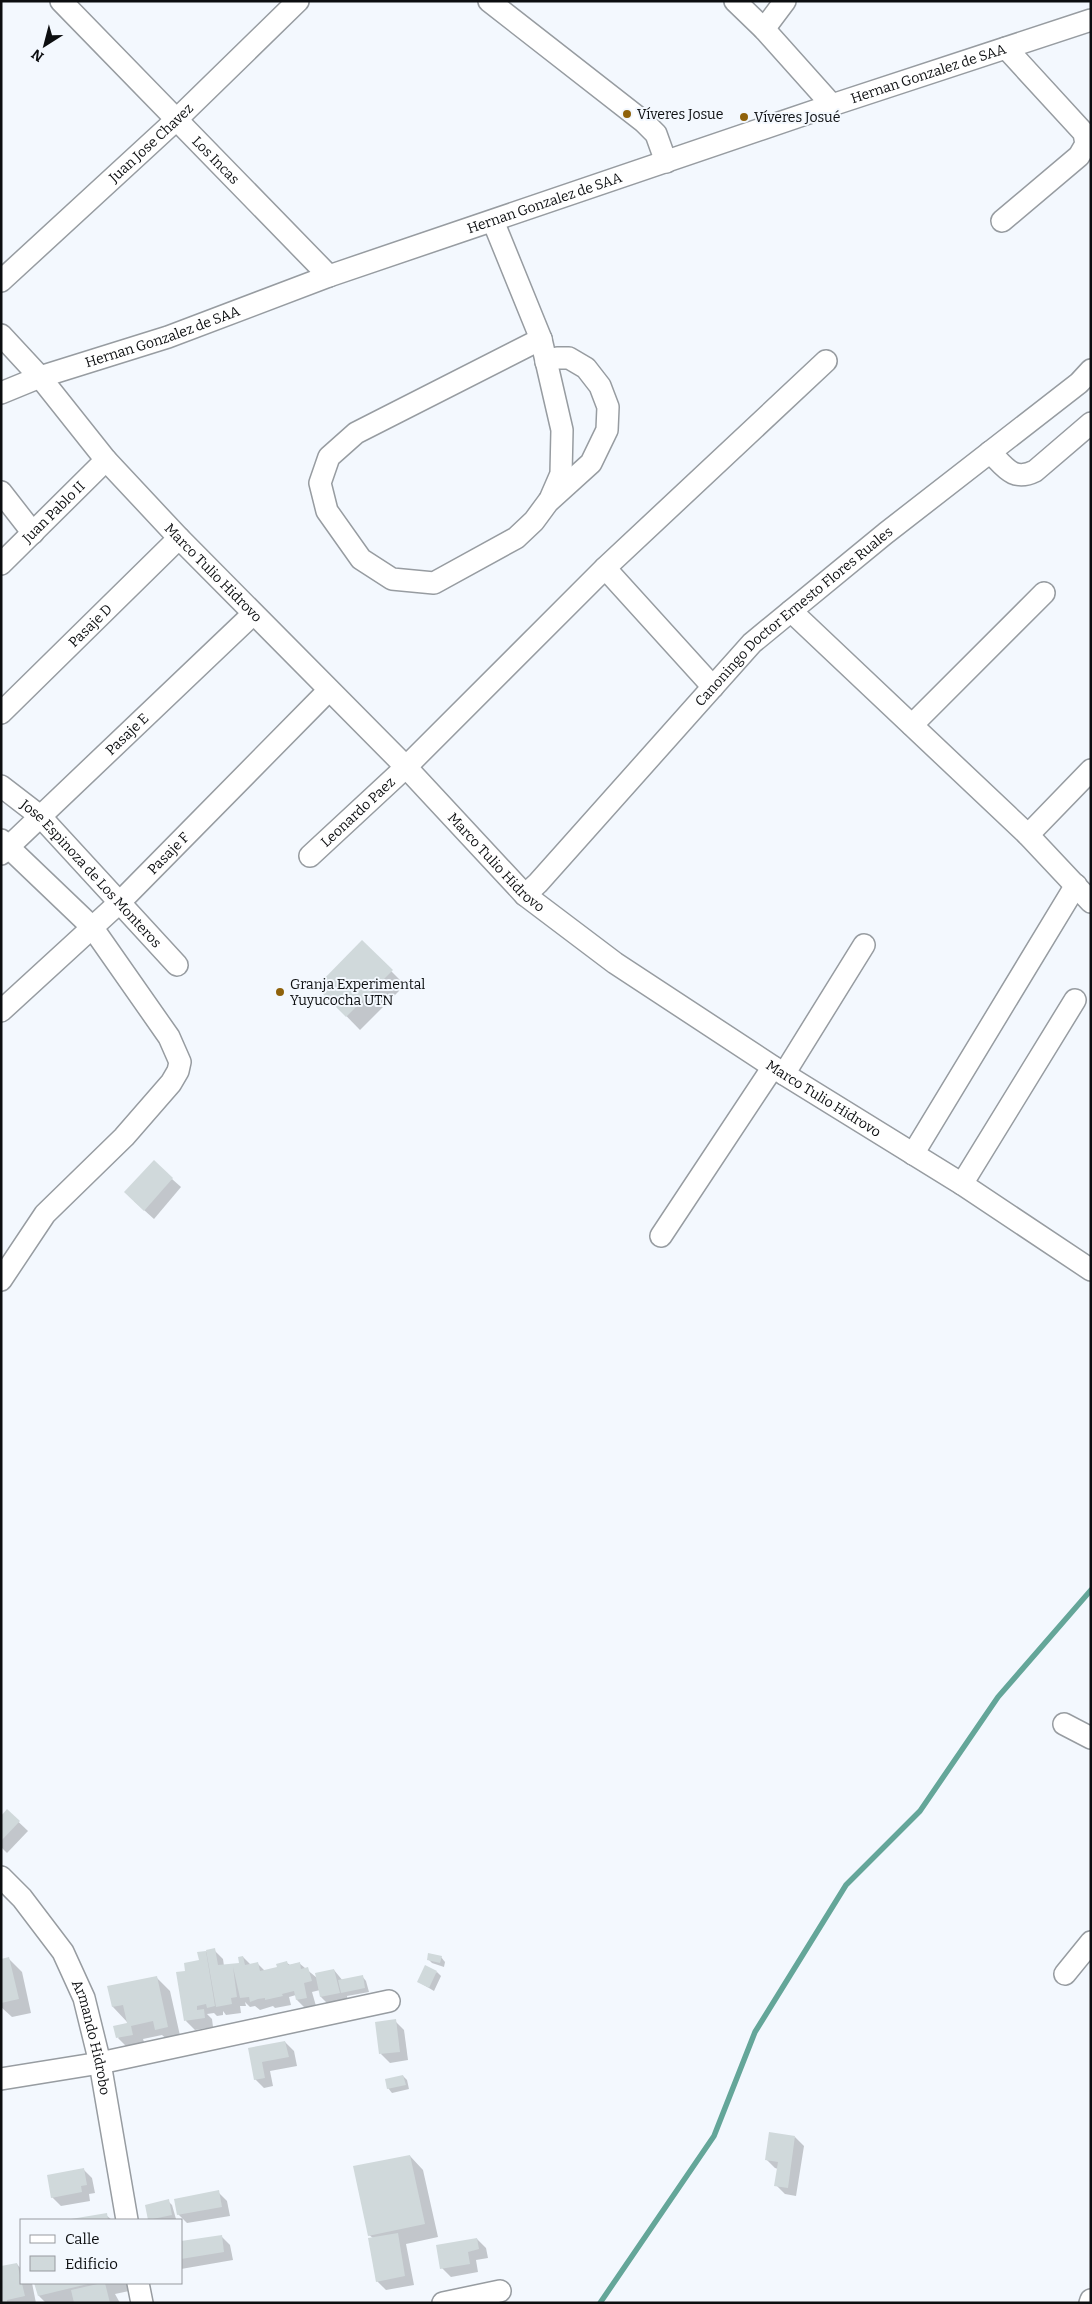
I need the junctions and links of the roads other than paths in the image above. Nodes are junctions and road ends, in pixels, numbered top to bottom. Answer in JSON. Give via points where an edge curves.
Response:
{"nodes":[{"id":1,"x":61,"y":1,"type":"edge"},
{"id":2,"x":298,"y":1,"type":"edge"},
{"id":3,"x":489,"y":1,"type":"edge"},
{"id":4,"x":735,"y":1,"type":"edge"},
{"id":5,"x":785,"y":1,"type":"edge"},
{"id":6,"x":1091,"y":20,"type":"edge"},
{"id":7,"x":764,"y":29,"type":"junction"},
{"id":8,"x":1006,"y":48,"type":"junction"},
{"id":9,"x":832,"y":105,"type":"junction"},
{"id":10,"x":176,"y":120,"type":"junction"},
{"id":11,"x":666,"y":162,"type":"junction"},
{"id":12,"x":493,"y":221,"type":"junction"},
{"id":13,"x":1002,"y":221,"type":"dead end"},
{"id":14,"x":329,"y":276,"type":"junction"},
{"id":15,"x":1,"y":281,"type":"edge"},
{"id":16,"x":1,"y":335,"type":"edge"},
{"id":17,"x":541,"y":339,"type":"junction"},
{"id":18,"x":826,"y":361,"type":"dead end"},
{"id":19,"x":546,"y":362,"type":"junction"},
{"id":20,"x":1091,"y":370,"type":"edge"},
{"id":21,"x":40,"y":377,"type":"junction"},
{"id":22,"x":1,"y":393,"type":"edge"},
{"id":23,"x":1091,"y":424,"type":"edge"},
{"id":24,"x":990,"y":452,"type":"junction"},
{"id":25,"x":106,"y":460,"type":"junction"},
{"id":26,"x":1,"y":492,"type":"edge"},
{"id":27,"x":548,"y":502,"type":"junction"},
{"id":28,"x":33,"y":533,"type":"junction"},
{"id":29,"x":179,"y":538,"type":"junction"},
{"id":30,"x":1,"y":564,"type":"edge"},
{"id":31,"x":605,"y":568,"type":"junction"},
{"id":32,"x":1044,"y":593,"type":"dead end"},
{"id":33,"x":791,"y":611,"type":"junction"},
{"id":34,"x":254,"y":614,"type":"junction"},
{"id":35,"x":713,"y":687,"type":"junction"},
{"id":36,"x":329,"y":690,"type":"junction"},
{"id":37,"x":1,"y":714,"type":"edge"},
{"id":38,"x":912,"y":725,"type":"junction"},
{"id":39,"x":406,"y":767,"type":"junction"},
{"id":40,"x":1091,"y":770,"type":"edge"},
{"id":41,"x":1,"y":786,"type":"edge"},
{"id":42,"x":40,"y":816,"type":"junction"},
{"id":43,"x":1028,"y":835,"type":"junction"},
{"id":44,"x":4,"y":847,"type":"edge"},
{"id":45,"x":310,"y":856,"type":"dead end"},
{"id":46,"x":1076,"y":886,"type":"junction"},
{"id":47,"x":525,"y":894,"type":"junction"},
{"id":48,"x":120,"y":902,"type":"junction"},
{"id":49,"x":1091,"y":902,"type":"edge"},
{"id":50,"x":92,"y":927,"type":"junction"},
{"id":51,"x":864,"y":945,"type":"dead end"},
{"id":52,"x":177,"y":965,"type":"dead end"},
{"id":53,"x":1075,"y":1000,"type":"dead end"},
{"id":54,"x":1,"y":1011,"type":"edge"},
{"id":55,"x":778,"y":1071,"type":"junction"},
{"id":56,"x":913,"y":1154,"type":"junction"},
{"id":57,"x":962,"y":1184,"type":"junction"},
{"id":58,"x":661,"y":1236,"type":"dead end"},
{"id":59,"x":1091,"y":1270,"type":"edge"},
{"id":60,"x":1,"y":1280,"type":"edge"},
{"id":61,"x":1064,"y":1724,"type":"dead end"},
{"id":62,"x":1091,"y":1738,"type":"edge"},
{"id":63,"x":1,"y":1877,"type":"edge"},
{"id":64,"x":1091,"y":1942,"type":"edge"},
{"id":65,"x":1065,"y":1974,"type":"dead end"},
{"id":66,"x":389,"y":2001,"type":"dead end"},
{"id":67,"x":100,"y":2063,"type":"junction"},
{"id":68,"x":1,"y":2079,"type":"edge"},
{"id":69,"x":127,"y":2219,"type":"edge"},
{"id":70,"x":138,"y":2284,"type":"edge"},
{"id":71,"x":500,"y":2292,"type":"dead end"},
{"id":72,"x":142,"y":2303,"type":"edge"},
{"id":73,"x":443,"y":2303,"type":"edge"}],
"edges":[{"from":1,"to":10,"type":"street","name":"Los Incas"},
{"from":2,"to":10,"type":"street","name":"Juan Jose Chavez"},
{"from":3,"to":11,"type":"street","via":[[644,122],[658,138]]},
{"from":4,"to":7,"type":"street"},
{"from":5,"to":7,"type":"street"},
{"from":6,"to":8,"type":"street","name":"Hernan Gonzalez de SAA"},
{"from":7,"to":9,"type":"street"},
{"from":8,"to":9,"type":"street","name":"Hernan Gonzalez de SAA"},
{"from":8,"to":13,"type":"street","via":[[1084,133],[1086,144],[1080,156]]},
{"from":9,"to":11,"type":"street","name":"Hernan Gonzalez de SAA"},
{"from":10,"to":14,"type":"street","name":"Los Incas"},
{"from":10,"to":15,"type":"street","name":"Juan Jose Chavez"},
{"from":11,"to":12,"type":"street","name":"Hernan Gonzalez de SAA"},
{"from":12,"to":14,"type":"street","name":"Hernan Gonzalez de SAA"},
{"from":12,"to":17,"type":"street"},
{"from":14,"to":21,"type":"street","name":"Hernan Gonzalez de SAA","via":[[168,336]]},
{"from":16,"to":21,"type":"street","name":"Marco Tulio Hidrovo"},
{"from":17,"to":19,"type":"street"},
{"from":17,"to":27,"type":"street","via":[[356,433],[329,457],[320,483],[327,511],[362,559],[392,579],[434,583],[516,538]]},
{"from":18,"to":31,"type":"street","name":"Leonardo Paez"},
{"from":19,"to":27,"type":"street","via":[[562,430],[561,474]]},
{"from":19,"to":27,"type":"street","via":[[569,358],[586,368],[600,386],[608,407],[607,430],[591,463]]},
{"from":20,"to":24,"type":"street","name":"Canoningo Doctor Ernesto Flores Ruales"},
{"from":21,"to":22,"type":"street","name":"Hernan Gonzalez de SAA"},
{"from":21,"to":25,"type":"street","name":"Marco Tulio Hidrovo"},
{"from":23,"to":24,"type":"street","via":[[1025,476],[1012,474]]},
{"from":24,"to":33,"type":"street","name":"Canoningo Doctor Ernesto Flores Ruales"},
{"from":25,"to":28,"type":"street","name":"Juan Pablo II"},
{"from":25,"to":29,"type":"street","name":"Marco Tulio Hidrovo"},
{"from":26,"to":28,"type":"street"},
{"from":28,"to":30,"type":"street","name":"Juan Pablo II"},
{"from":29,"to":34,"type":"street","name":"Marco Tulio Hidrovo"},
{"from":29,"to":37,"type":"street","name":"Pasaje D"},
{"from":31,"to":35,"type":"street"},
{"from":31,"to":39,"type":"street","name":"Leonardo Paez"},
{"from":32,"to":38,"type":"street"},
{"from":33,"to":35,"type":"street","name":"Canoningo Doctor Ernesto Flores Ruales","via":[[752,643]]},
{"from":33,"to":38,"type":"street"},
{"from":34,"to":36,"type":"street","name":"Marco Tulio Hidrovo"},
{"from":34,"to":42,"type":"street","name":"Pasaje E"},
{"from":35,"to":47,"type":"street","name":"Canoningo Doctor Ernesto Flores Ruales"},
{"from":36,"to":39,"type":"street","name":"Marco Tulio Hidrovo"},
{"from":36,"to":48,"type":"street","name":"Pasaje F"},
{"from":38,"to":43,"type":"street"},
{"from":39,"to":45,"type":"street","name":"Leonardo Paez"},
{"from":39,"to":47,"type":"street","name":"Marco Tulio Hidrovo"},
{"from":40,"to":43,"type":"street"},
{"from":41,"to":42,"type":"street","name":"Jose Espinoza de Los Monteros"},
{"from":42,"to":44,"type":"street","name":"Pasaje E"},
{"from":42,"to":48,"type":"street","name":"Jose Espinoza de Los Monteros"},
{"from":43,"to":46,"type":"street"},
{"from":44,"to":50,"type":"street"},
{"from":46,"to":49,"type":"street"},
{"from":46,"to":56,"type":"street"},
{"from":47,"to":55,"type":"street","name":"Marco Tulio Hidrovo","via":[[615,963]]},
{"from":48,"to":50,"type":"street","name":"Pasaje F"},
{"from":48,"to":52,"type":"street","name":"Jose Espinoza de Los Monteros"},
{"from":50,"to":54,"type":"street","name":"Pasaje F"},
{"from":50,"to":60,"type":"street","via":[[175,1048],[180,1062],[178,1071],[124,1137],[45,1214]]},
{"from":51,"to":55,"type":"street"},
{"from":53,"to":57,"type":"street"},
{"from":55,"to":56,"type":"street","name":"Marco Tulio Hidrovo"},
{"from":55,"to":58,"type":"street"},
{"from":56,"to":57,"type":"street","name":"Marco Tulio Hidrovo"},
{"from":57,"to":59,"type":"street","name":"Marco Tulio Hidrovo"},
{"from":61,"to":62,"type":"street"},
{"from":63,"to":67,"type":"street","name":"Armando Hidrobo","via":[[22,1898],[63,1952],[84,1998]]},
{"from":64,"to":65,"type":"street"},
{"from":66,"to":67,"type":"street"},
{"from":67,"to":68,"type":"street"},
{"from":67,"to":69,"type":"street","name":"Armando Hidrobo"},
{"from":70,"to":72,"type":"street"},
{"from":71,"to":73,"type":"street"}]}
